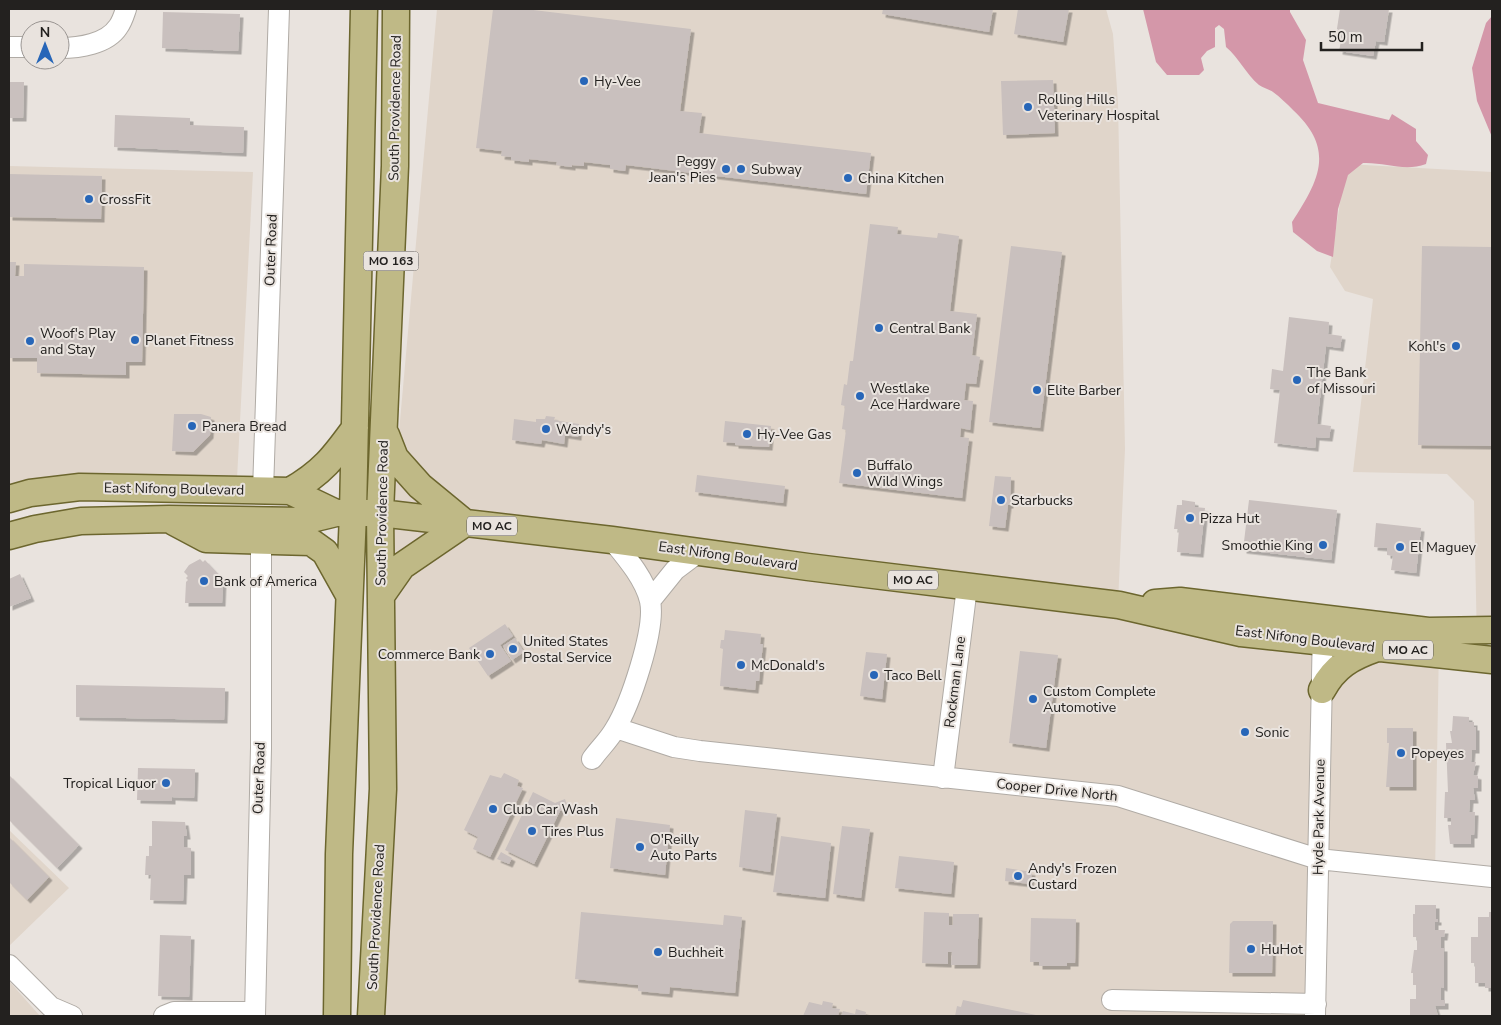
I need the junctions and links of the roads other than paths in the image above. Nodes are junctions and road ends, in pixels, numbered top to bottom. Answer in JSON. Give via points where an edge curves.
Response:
{"nodes":[{"id":1,"x":126,"y":9,"type":"edge"},
{"id":2,"x":278,"y":9,"type":"edge"},
{"id":3,"x":364,"y":9,"type":"edge"},
{"id":4,"x":396,"y":9,"type":"edge"},
{"id":5,"x":70,"y":48,"type":"edge"},
{"id":6,"x":355,"y":428,"type":"junction"},
{"id":7,"x":384,"y":430,"type":"junction"},
{"id":8,"x":160,"y":488,"type":"junction"},
{"id":9,"x":263,"y":491,"type":"junction"},
{"id":10,"x":290,"y":491,"type":"junction"},
{"id":11,"x":19,"y":496,"type":"edge"},
{"id":12,"x":345,"y":513,"type":"junction"},
{"id":13,"x":380,"y":513,"type":"junction"},
{"id":14,"x":9,"y":518,"type":"edge"},
{"id":15,"x":169,"y":519,"type":"junction"},
{"id":16,"x":81,"y":521,"type":"junction"},
{"id":17,"x":465,"y":523,"type":"junction"},
{"id":18,"x":9,"y":536,"type":"edge"},
{"id":19,"x":261,"y":540,"type":"junction"},
{"id":20,"x":612,"y":540,"type":"junction"},
{"id":21,"x":699,"y":552,"type":"junction"},
{"id":22,"x":967,"y":587,"type":"junction"},
{"id":23,"x":350,"y":596,"type":"junction"},
{"id":24,"x":381,"y":596,"type":"junction"},
{"id":25,"x":650,"y":601,"type":"junction"},
{"id":26,"x":1324,"y":629,"type":"junction"},
{"id":27,"x":1492,"y":630,"type":"edge"},
{"id":28,"x":1380,"y":647,"type":"junction"},
{"id":29,"x":1492,"y":660,"type":"edge"},
{"id":30,"x":1322,"y":690,"type":"junction"},
{"id":31,"x":616,"y":728,"type":"junction"},
{"id":32,"x":592,"y":759,"type":"dead end"},
{"id":33,"x":943,"y":778,"type":"junction"},
{"id":34,"x":1318,"y":859,"type":"junction"},
{"id":35,"x":1492,"y":877,"type":"edge"},
{"id":36,"x":9,"y":965,"type":"edge"},
{"id":37,"x":1112,"y":1000,"type":"dead end"},
{"id":38,"x":1315,"y":1010,"type":"edge"},
{"id":39,"x":255,"y":1014,"type":"edge"},
{"id":40,"x":72,"y":1016,"type":"edge"},
{"id":41,"x":164,"y":1016,"type":"edge"},
{"id":42,"x":337,"y":1016,"type":"edge"},
{"id":43,"x":371,"y":1016,"type":"edge"}],
"edges":[{"from":1,"to":5,"type":"street","via":[[118,28],[100,42]]},
{"from":2,"to":9,"type":"street","name":"Outer Road"},
{"from":3,"to":6,"type":"main road","name":"South Providence Road","number":"MO 163"},
{"from":4,"to":7,"type":"main road","name":"South Providence Road","number":"MO 163","via":[[395,166]]},
{"from":6,"to":10,"type":"main road","via":[[334,457],[313,478]]},
{"from":6,"to":12,"type":"main road","name":"South Providence Road","number":"MO 163"},
{"from":7,"to":13,"type":"main road","name":"South Providence Road","number":"MO 163"},
{"from":7,"to":17,"type":"main road","via":[[395,458],[420,486]]},
{"from":8,"to":9,"type":"main road","name":"East Nifong Boulevard"},
{"from":8,"to":11,"type":"main road","name":"East Nifong Boulevard","via":[[80,487]]},
{"from":8,"to":16,"type":"main road","via":[[137,499],[88,507],[84,509]]},
{"from":9,"to":10,"type":"main road","name":"East Nifong Boulevard"},
{"from":10,"to":12,"type":"main road","name":"East Nifong Boulevard"},
{"from":11,"to":14,"type":"main road","via":[[25,508],[22,513]]},
{"from":12,"to":13,"type":"main road","name":"East Nifong Boulevard","number":"MO AC"},
{"from":12,"to":15,"type":"main road","name":"East Nifong Boulevard","via":[[303,521]]},
{"from":12,"to":23,"type":"main road","name":"South Providence Road","number":"MO 163"},
{"from":13,"to":17,"type":"main road","name":"East Nifong Boulevard","number":"MO AC"},
{"from":13,"to":24,"type":"main road","name":"South Providence Road","number":"MO 163"},
{"from":15,"to":16,"type":"main road","name":"East Nifong Boulevard"},
{"from":15,"to":19,"type":"main road","via":[[206,539]]},
{"from":16,"to":18,"type":"main road","name":"East Nifong Boulevard","via":[[35,528]]},
{"from":17,"to":20,"type":"main road","name":"East Nifong Boulevard","number":"MO AC"},
{"from":17,"to":24,"type":"main road","via":[[402,566]]},
{"from":19,"to":23,"type":"main road","via":[[311,542],[325,552]]},
{"from":19,"to":39,"type":"street","name":"Outer Road"},
{"from":20,"to":21,"type":"main road","name":"East Nifong Boulevard","number":"MO AC"},
{"from":20,"to":25,"type":"street","via":[[628,560]]},
{"from":21,"to":22,"type":"main road","name":"East Nifong Boulevard","number":"MO AC"},
{"from":21,"to":25,"type":"street","via":[[675,570]]},
{"from":22,"to":26,"type":"main road","name":"East Nifong Boulevard","number":"MO AC","via":[[1119,605],[1241,633]]},
{"from":22,"to":33,"type":"street","name":"Rockman Lane"},
{"from":23,"to":42,"type":"main road","name":"South Providence Road","number":"MO 163","via":[[339,854]]},
{"from":24,"to":43,"type":"main road","name":"South Providence Road","number":"MO 163","via":[[382,789]]},
{"from":25,"to":31,"type":"street","via":[[646,654]]},
{"from":26,"to":27,"type":"main road","name":"East Nifong Boulevard","number":"MO AC"},
{"from":26,"to":28,"type":"main road","name":"East Nifong Boulevard","number":"MO AC"},
{"from":26,"to":30,"type":"street","name":"Hyde Park Avenue"},
{"from":28,"to":29,"type":"main road","name":"East Nifong Boulevard","number":"MO AC"},
{"from":28,"to":30,"type":"main road","via":[[1345,661],[1329,677]]},
{"from":30,"to":34,"type":"street","name":"Hyde Park Avenue"},
{"from":31,"to":32,"type":"street"},
{"from":31,"to":33,"type":"street","name":"Cooper Drive North","via":[[682,748]]},
{"from":33,"to":34,"type":"street","name":"Cooper Drive North","via":[[1118,796]]},
{"from":34,"to":35,"type":"street","name":"Cooper Drive North"},
{"from":34,"to":38,"type":"street","name":"Hyde Park Avenue"},
{"from":36,"to":40,"type":"street","via":[[52,1007]]},
{"from":37,"to":38,"type":"street"},
{"from":39,"to":41,"type":"street","via":[[174,1012]]}]}
